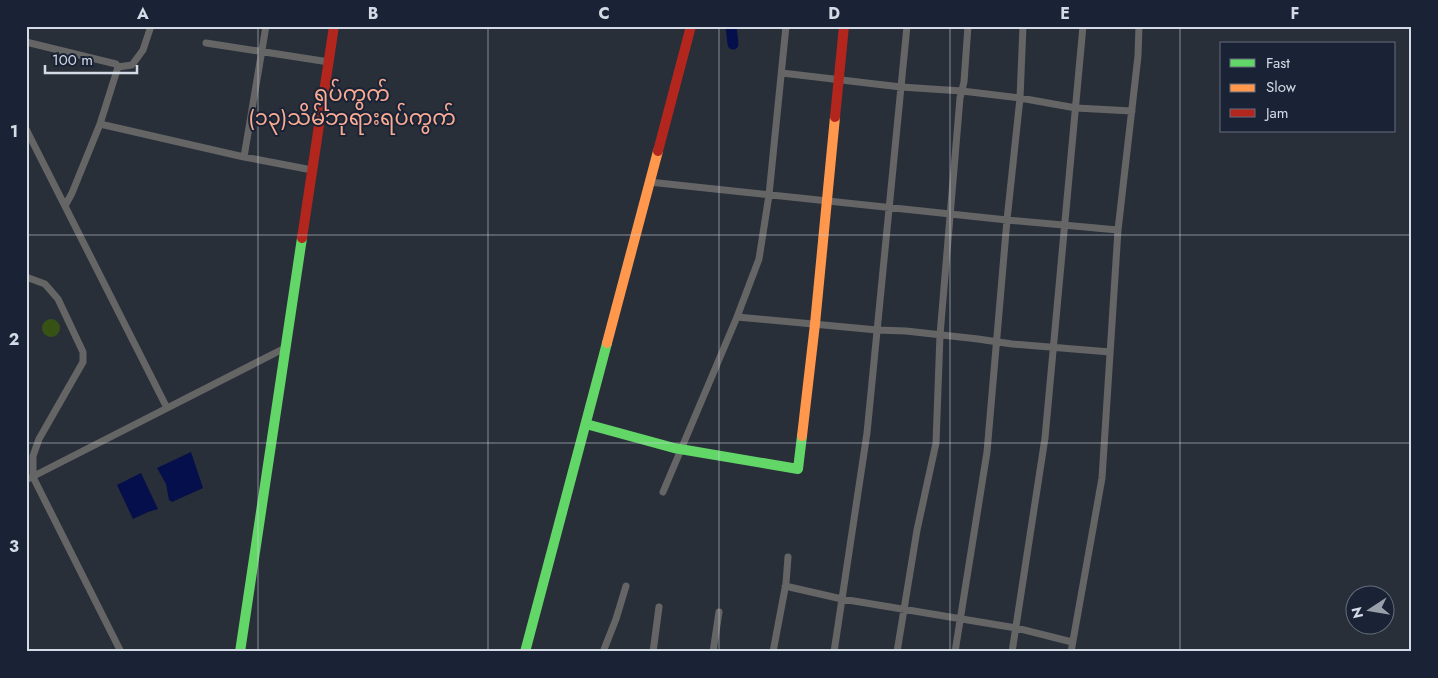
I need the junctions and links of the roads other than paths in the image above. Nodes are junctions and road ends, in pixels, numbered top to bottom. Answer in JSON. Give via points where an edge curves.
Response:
{"nodes":[{"id":1,"x":151,"y":26,"type":"edge"},
{"id":2,"x":266,"y":26,"type":"edge"},
{"id":3,"x":334,"y":26,"type":"edge"},
{"id":4,"x":691,"y":26,"type":"edge"},
{"id":5,"x":786,"y":26,"type":"edge"},
{"id":6,"x":844,"y":26,"type":"edge"},
{"id":7,"x":907,"y":26,"type":"edge"},
{"id":8,"x":968,"y":26,"type":"edge"},
{"id":9,"x":1023,"y":26,"type":"edge"},
{"id":10,"x":1083,"y":26,"type":"edge"},
{"id":11,"x":1139,"y":26,"type":"edge"},
{"id":12,"x":26,"y":42,"type":"edge"},
{"id":13,"x":206,"y":42,"type":"dead end"},
{"id":14,"x":262,"y":51,"type":"junction"},
{"id":15,"x":329,"y":62,"type":"junction"},
{"id":16,"x":118,"y":66,"type":"junction"},
{"id":17,"x":782,"y":73,"type":"junction"},
{"id":18,"x":838,"y":80,"type":"junction"},
{"id":19,"x":901,"y":88,"type":"junction"},
{"id":20,"x":962,"y":91,"type":"junction"},
{"id":21,"x":1020,"y":98,"type":"junction"},
{"id":22,"x":1076,"y":108,"type":"junction"},
{"id":23,"x":1132,"y":111,"type":"junction"},
{"id":24,"x":100,"y":124,"type":"junction"},
{"id":25,"x":26,"y":129,"type":"edge"},
{"id":26,"x":244,"y":157,"type":"junction"},
{"id":27,"x":312,"y":170,"type":"junction"},
{"id":28,"x":648,"y":182,"type":"junction"},
{"id":29,"x":769,"y":195,"type":"junction"},
{"id":30,"x":827,"y":201,"type":"junction"},
{"id":31,"x":65,"y":206,"type":"junction"},
{"id":32,"x":889,"y":208,"type":"junction"},
{"id":33,"x":950,"y":213,"type":"junction"},
{"id":34,"x":1008,"y":220,"type":"junction"},
{"id":35,"x":1065,"y":225,"type":"junction"},
{"id":36,"x":1118,"y":230,"type":"junction"},
{"id":37,"x":26,"y":277,"type":"edge"},
{"id":38,"x":737,"y":317,"type":"junction"},
{"id":39,"x":815,"y":324,"type":"junction"},
{"id":40,"x":877,"y":330,"type":"junction"},
{"id":41,"x":940,"y":335,"type":"junction"},
{"id":42,"x":997,"y":342,"type":"junction"},
{"id":43,"x":286,"y":348,"type":"junction"},
{"id":44,"x":1053,"y":348,"type":"junction"},
{"id":45,"x":1110,"y":352,"type":"junction"},
{"id":46,"x":167,"y":408,"type":"junction"},
{"id":47,"x":586,"y":424,"type":"junction"},
{"id":48,"x":681,"y":448,"type":"junction"},
{"id":49,"x":30,"y":478,"type":"edge"},
{"id":50,"x":663,"y":492,"type":"dead end"},
{"id":51,"x":788,"y":557,"type":"dead end"},
{"id":52,"x":626,"y":586,"type":"dead end"},
{"id":53,"x":785,"y":586,"type":"junction"},
{"id":54,"x":842,"y":599,"type":"junction"},
{"id":55,"x":659,"y":607,"type":"dead end"},
{"id":56,"x":904,"y":610,"type":"junction"},
{"id":57,"x":719,"y":612,"type":"dead end"},
{"id":58,"x":960,"y":618,"type":"junction"},
{"id":59,"x":1016,"y":628,"type":"junction"},
{"id":60,"x":1072,"y":642,"type":"junction"},
{"id":61,"x":121,"y":652,"type":"edge"},
{"id":62,"x":240,"y":652,"type":"edge"},
{"id":63,"x":525,"y":652,"type":"edge"},
{"id":64,"x":603,"y":652,"type":"edge"},
{"id":65,"x":653,"y":652,"type":"edge"},
{"id":66,"x":713,"y":652,"type":"edge"},
{"id":67,"x":773,"y":652,"type":"edge"},
{"id":68,"x":834,"y":652,"type":"edge"},
{"id":69,"x":897,"y":652,"type":"edge"},
{"id":70,"x":955,"y":652,"type":"edge"},
{"id":71,"x":1012,"y":652,"type":"edge"},
{"id":72,"x":1071,"y":652,"type":"edge"}],
"edges":[{"from":1,"to":16,"type":"street","via":[[132,65]]},
{"from":2,"to":14,"type":"street"},
{"from":3,"to":15,"type":"street"},
{"from":4,"to":28,"type":"street"},
{"from":5,"to":17,"type":"street"},
{"from":6,"to":18,"type":"street"},
{"from":7,"to":19,"type":"street"},
{"from":8,"to":20,"type":"street"},
{"from":9,"to":21,"type":"street"},
{"from":10,"to":22,"type":"street"},
{"from":11,"to":23,"type":"street"},
{"from":12,"to":16,"type":"street"},
{"from":13,"to":14,"type":"street"},
{"from":14,"to":15,"type":"street"},
{"from":14,"to":26,"type":"street"},
{"from":15,"to":27,"type":"street"},
{"from":16,"to":24,"type":"street"},
{"from":17,"to":18,"type":"street"},
{"from":17,"to":29,"type":"street"},
{"from":18,"to":19,"type":"street"},
{"from":18,"to":30,"type":"street"},
{"from":19,"to":20,"type":"street"},
{"from":19,"to":32,"type":"street"},
{"from":20,"to":21,"type":"street"},
{"from":20,"to":33,"type":"street"},
{"from":21,"to":22,"type":"street"},
{"from":21,"to":34,"type":"street"},
{"from":22,"to":23,"type":"street"},
{"from":22,"to":35,"type":"street"},
{"from":23,"to":36,"type":"street"},
{"from":24,"to":26,"type":"street"},
{"from":24,"to":31,"type":"street"},
{"from":25,"to":31,"type":"street"},
{"from":26,"to":27,"type":"street"},
{"from":27,"to":43,"type":"street"},
{"from":28,"to":29,"type":"street"},
{"from":28,"to":47,"type":"street"},
{"from":29,"to":30,"type":"street"},
{"from":29,"to":38,"type":"street","via":[[759,259]]},
{"from":30,"to":32,"type":"street"},
{"from":30,"to":39,"type":"street"},
{"from":31,"to":46,"type":"street"},
{"from":32,"to":33,"type":"street"},
{"from":32,"to":40,"type":"street"},
{"from":33,"to":34,"type":"street"},
{"from":33,"to":41,"type":"street"},
{"from":34,"to":35,"type":"street"},
{"from":34,"to":42,"type":"street"},
{"from":35,"to":36,"type":"street"},
{"from":35,"to":44,"type":"street"},
{"from":36,"to":45,"type":"street"},
{"from":37,"to":49,"type":"street","via":[[45,284],[58,299],[83,352],[83,362],[39,439]]},
{"from":38,"to":39,"type":"street"},
{"from":38,"to":48,"type":"street"},
{"from":39,"to":40,"type":"street"},
{"from":39,"to":48,"type":"street","via":[[798,469]]},
{"from":40,"to":41,"type":"street"},
{"from":40,"to":54,"type":"street","via":[[867,433]]},
{"from":41,"to":42,"type":"street"},
{"from":41,"to":56,"type":"street","via":[[936,443]]},
{"from":42,"to":44,"type":"street"},
{"from":42,"to":58,"type":"street","via":[[988,452]]},
{"from":43,"to":46,"type":"street"},
{"from":43,"to":62,"type":"street"},
{"from":44,"to":45,"type":"street"},
{"from":44,"to":59,"type":"street","via":[[1045,438]]},
{"from":45,"to":60,"type":"street","via":[[1102,478]]},
{"from":46,"to":49,"type":"street"},
{"from":47,"to":48,"type":"street"},
{"from":47,"to":63,"type":"street"},
{"from":48,"to":50,"type":"street"},
{"from":49,"to":61,"type":"street"},
{"from":51,"to":53,"type":"street"},
{"from":52,"to":64,"type":"street"},
{"from":53,"to":54,"type":"street"},
{"from":53,"to":67,"type":"street"},
{"from":54,"to":56,"type":"street"},
{"from":54,"to":68,"type":"street"},
{"from":55,"to":65,"type":"street"},
{"from":56,"to":58,"type":"street"},
{"from":56,"to":69,"type":"street"},
{"from":57,"to":66,"type":"street"},
{"from":58,"to":59,"type":"street"},
{"from":58,"to":70,"type":"street"},
{"from":59,"to":60,"type":"street"},
{"from":59,"to":71,"type":"street"},
{"from":60,"to":72,"type":"street"}]}
